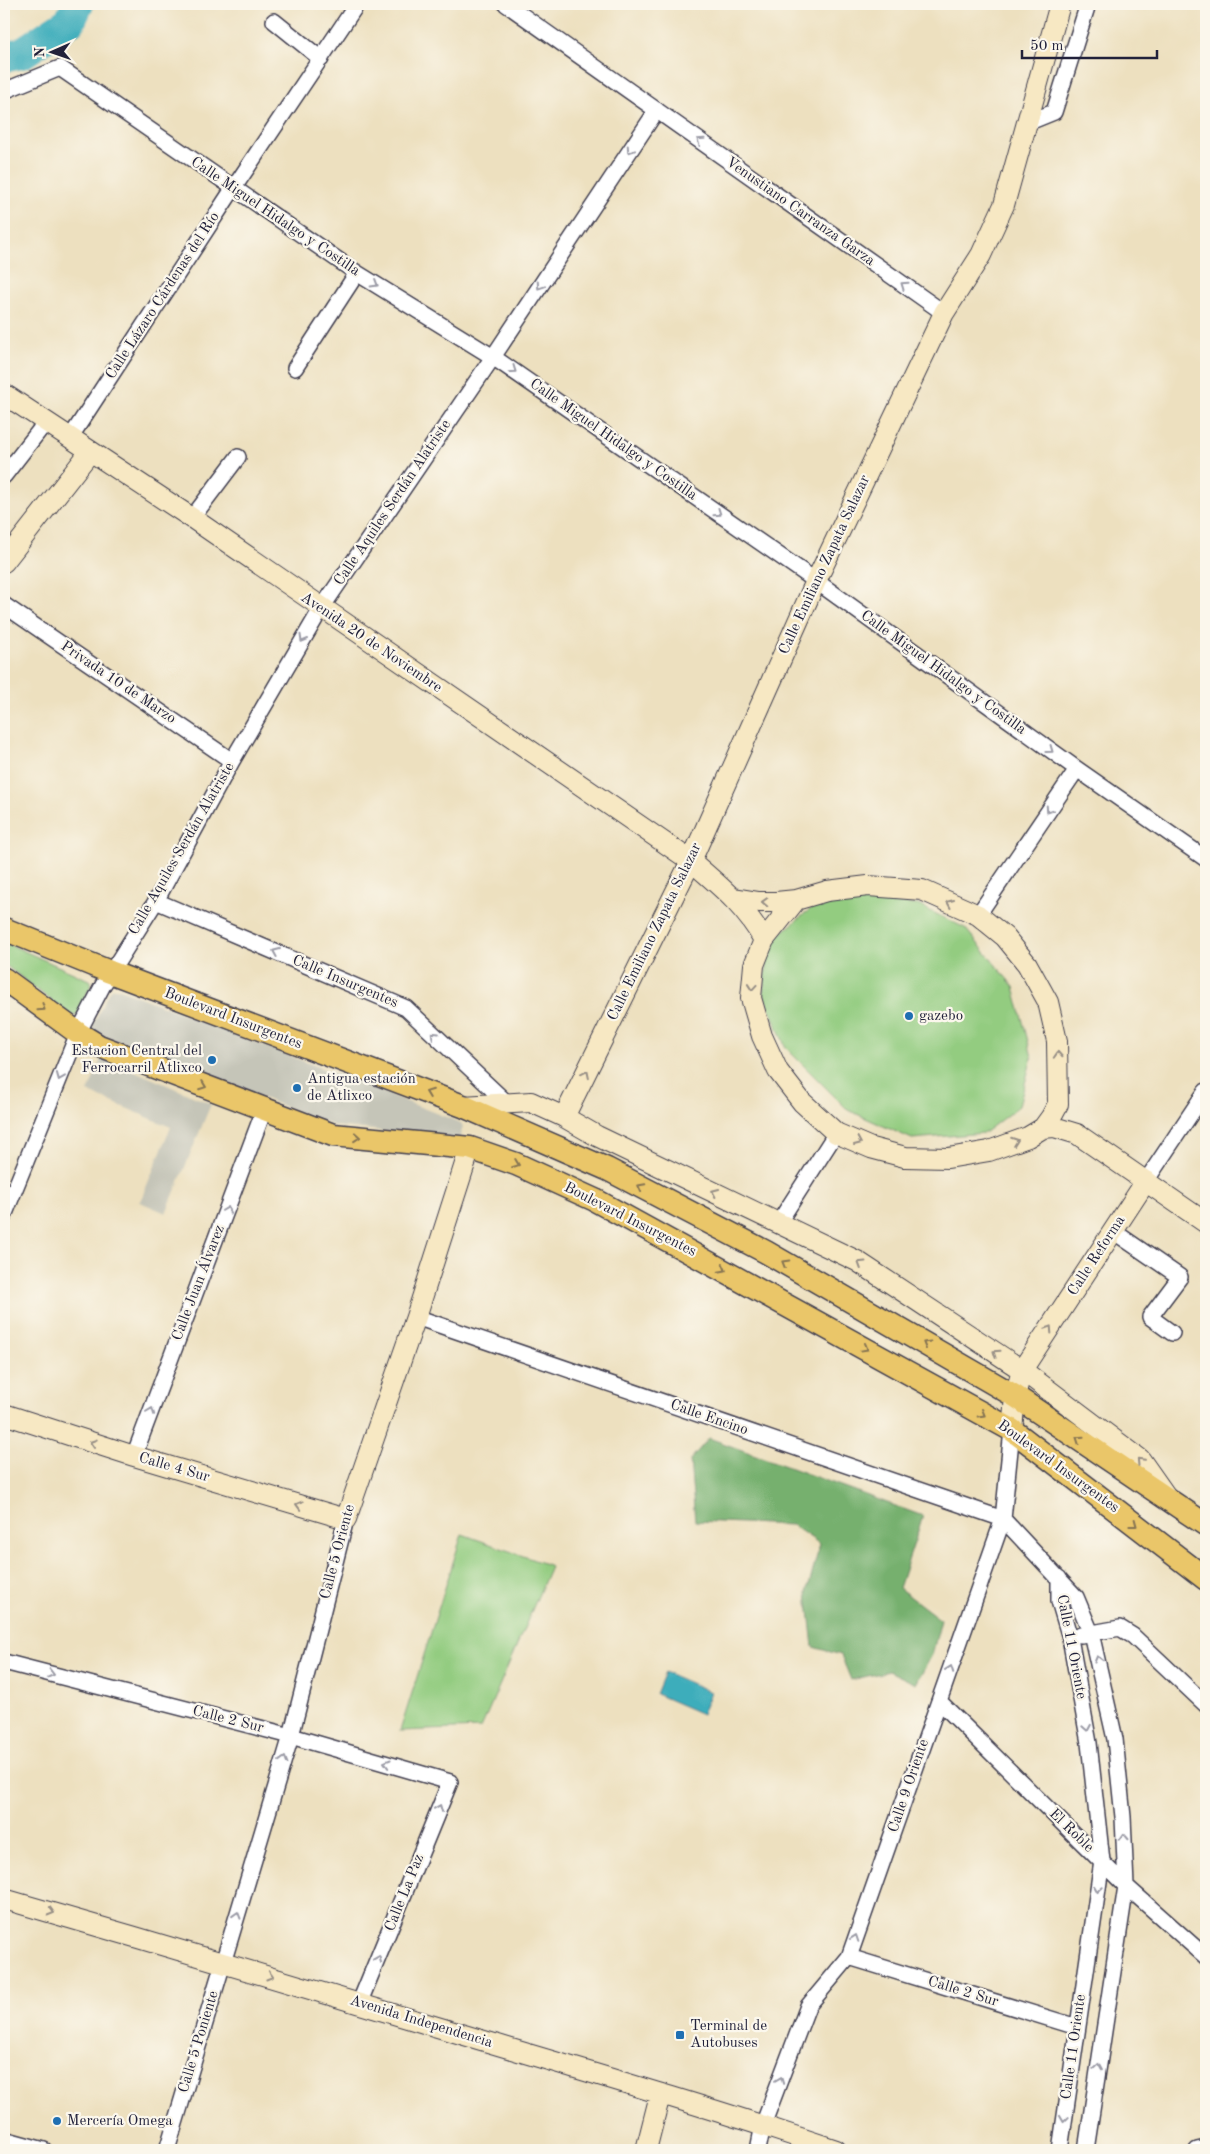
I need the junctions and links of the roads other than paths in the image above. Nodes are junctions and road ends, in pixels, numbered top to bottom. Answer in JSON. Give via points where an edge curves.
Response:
{"nodes":[{"id":1,"x":357,"y":4,"type":"edge"},
{"id":2,"x":506,"y":4,"type":"edge"},
{"id":3,"x":1060,"y":4,"type":"edge"},
{"id":4,"x":1088,"y":4,"type":"edge"},
{"id":5,"x":274,"y":21,"type":"dead end"},
{"id":6,"x":321,"y":59,"type":"junction"},
{"id":7,"x":4,"y":91,"type":"edge"},
{"id":8,"x":657,"y":110,"type":"junction"},
{"id":9,"x":1027,"y":122,"type":"junction"},
{"id":10,"x":233,"y":189,"type":"junction"},
{"id":11,"x":357,"y":274,"type":"junction"},
{"id":12,"x":944,"y":313,"type":"junction"},
{"id":13,"x":493,"y":357,"type":"junction"},
{"id":14,"x":296,"y":368,"type":"dead end"},
{"id":15,"x":4,"y":394,"type":"edge"},
{"id":16,"x":46,"y":422,"type":"junction"},
{"id":17,"x":70,"y":438,"type":"junction"},
{"id":18,"x":90,"y":452,"type":"junction"},
{"id":19,"x":238,"y":457,"type":"dead end"},
{"id":20,"x":4,"y":476,"type":"edge"},
{"id":21,"x":192,"y":518,"type":"junction"},
{"id":22,"x":4,"y":562,"type":"edge"},
{"id":23,"x":816,"y":581,"type":"junction"},
{"id":24,"x":4,"y":605,"type":"edge"},
{"id":25,"x":321,"y":609,"type":"junction"},
{"id":26,"x":232,"y":760,"type":"junction"},
{"id":27,"x":1076,"y":769,"type":"junction"},
{"id":28,"x":1206,"y":858,"type":"edge"},
{"id":29,"x":691,"y":861,"type":"junction"},
{"id":30,"x":734,"y":898,"type":"junction"},
{"id":31,"x":796,"y":900,"type":"junction"},
{"id":32,"x":156,"y":901,"type":"junction"},
{"id":33,"x":978,"y":915,"type":"junction"},
{"id":34,"x":4,"y":929,"type":"edge"},
{"id":35,"x":764,"y":940,"type":"junction"},
{"id":36,"x":4,"y":978,"type":"edge"},
{"id":37,"x":106,"y":979,"type":"junction"},
{"id":38,"x":78,"y":1034,"type":"junction"},
{"id":39,"x":1206,"y":1090,"type":"edge"},
{"id":40,"x":508,"y":1104,"type":"junction"},
{"id":41,"x":1058,"y":1104,"type":"junction"},
{"id":42,"x":463,"y":1106,"type":"junction"},
{"id":43,"x":264,"y":1110,"type":"junction"},
{"id":44,"x":564,"y":1117,"type":"junction"},
{"id":45,"x":1043,"y":1128,"type":"junction"},
{"id":46,"x":836,"y":1132,"type":"junction"},
{"id":47,"x":1077,"y":1134,"type":"junction"},
{"id":48,"x":470,"y":1148,"type":"junction"},
{"id":49,"x":1146,"y":1181,"type":"junction"},
{"id":50,"x":4,"y":1216,"type":"edge"},
{"id":51,"x":779,"y":1222,"type":"junction"},
{"id":52,"x":1206,"y":1223,"type":"edge"},
{"id":53,"x":1113,"y":1231,"type":"junction"},
{"id":54,"x":416,"y":1316,"type":"junction"},
{"id":55,"x":1172,"y":1333,"type":"dead end"},
{"id":56,"x":1022,"y":1370,"type":"junction"},
{"id":57,"x":1015,"y":1396,"type":"junction"},
{"id":58,"x":4,"y":1414,"type":"edge"},
{"id":59,"x":1012,"y":1430,"type":"junction"},
{"id":60,"x":134,"y":1456,"type":"junction"},
{"id":61,"x":1169,"y":1500,"type":"junction"},
{"id":62,"x":346,"y":1519,"type":"junction"},
{"id":63,"x":1004,"y":1519,"type":"junction"},
{"id":64,"x":1206,"y":1525,"type":"edge"},
{"id":65,"x":1059,"y":1578,"type":"junction"},
{"id":66,"x":1206,"y":1579,"type":"edge"},
{"id":67,"x":1091,"y":1632,"type":"junction"},
{"id":68,"x":1070,"y":1638,"type":"junction"},
{"id":69,"x":4,"y":1662,"type":"edge"},
{"id":70,"x":939,"y":1701,"type":"junction"},
{"id":71,"x":1206,"y":1705,"type":"edge"},
{"id":72,"x":291,"y":1736,"type":"junction"},
{"id":73,"x":450,"y":1782,"type":"joint"},
{"id":74,"x":1102,"y":1861,"type":"junction"},
{"id":75,"x":1126,"y":1886,"type":"junction"},
{"id":76,"x":4,"y":1899,"type":"edge"},
{"id":77,"x":849,"y":1957,"type":"junction"},
{"id":78,"x":1206,"y":1957,"type":"edge"},
{"id":79,"x":224,"y":1962,"type":"junction"},
{"id":80,"x":360,"y":2004,"type":"junction"},
{"id":81,"x":1076,"y":2027,"type":"junction"},
{"id":82,"x":660,"y":2095,"type":"junction"},
{"id":83,"x":763,"y":2125,"type":"junction"},
{"id":84,"x":4,"y":2139,"type":"edge"},
{"id":85,"x":1206,"y":2148,"type":"edge"},
{"id":86,"x":44,"y":2150,"type":"edge"},
{"id":87,"x":167,"y":2150,"type":"edge"},
{"id":88,"x":646,"y":2150,"type":"edge"},
{"id":89,"x":758,"y":2150,"type":"edge"},
{"id":90,"x":836,"y":2150,"type":"edge"},
{"id":91,"x":1060,"y":2150,"type":"edge"},
{"id":92,"x":1086,"y":2150,"type":"edge"},
{"id":93,"x":1197,"y":2150,"type":"edge"}],
"edges":[{"from":1,"to":6,"type":"street","name":"Calle Lázaro Cárdenas del Río"},
{"from":2,"to":8,"type":"street","name":"Venustiano Carranza Garza"},
{"from":3,"to":9,"type":"street","name":"Calle Emiliano Zapata Salazar"},
{"from":4,"to":9,"type":"street","via":[[1054,112]]},
{"from":5,"to":6,"type":"street"},
{"from":6,"to":10,"type":"street","name":"Calle Lázaro Cárdenas del Río"},
{"from":7,"to":10,"type":"street","name":"Calle Miguel Hidalgo y Costilla","via":[[60,68]]},
{"from":12,"to":8,"type":"street","name":"Venustiano Carranza Garza","one_way":true},
{"from":8,"to":13,"type":"street","name":"Calle Aquiles Serdán Alatriste","one_way":true},
{"from":9,"to":12,"type":"street","name":"Calle Emiliano Zapata Salazar","via":[[1004,205],[980,255]]},
{"from":10,"to":11,"type":"street","name":"Calle Miguel Hidalgo y Costilla"},
{"from":10,"to":17,"type":"street","name":"Calle Lázaro Cárdenas del Río"},
{"from":11,"to":13,"type":"street","name":"Calle Miguel Hidalgo y Costilla","one_way":true},
{"from":11,"to":14,"type":"street"},
{"from":12,"to":23,"type":"street","name":"Calle Emiliano Zapata Salazar"},
{"from":13,"to":23,"type":"street","name":"Calle Miguel Hidalgo y Costilla","one_way":true},
{"from":13,"to":25,"type":"street","name":"Calle Aquiles Serdán Alatriste"},
{"from":15,"to":16,"type":"street","name":"Avenida 20 de Noviembre"},
{"from":16,"to":17,"type":"street","name":"Avenida 20 de Noviembre"},
{"from":16,"to":20,"type":"street"},
{"from":17,"to":18,"type":"street","name":"Avenida 20 de Noviembre"},
{"from":18,"to":21,"type":"street","name":"Avenida 20 de Noviembre"},
{"from":18,"to":22,"type":"street"},
{"from":19,"to":21,"type":"street"},
{"from":21,"to":25,"type":"street","name":"Avenida 20 de Noviembre"},
{"from":23,"to":27,"type":"street","name":"Calle Miguel Hidalgo y Costilla","one_way":true},
{"from":23,"to":29,"type":"street","name":"Calle Emiliano Zapata Salazar"},
{"from":24,"to":26,"type":"street","name":"Privada 10 de Marzo"},
{"from":25,"to":26,"type":"street","name":"Calle Aquiles Serdán Alatriste","one_way":true},
{"from":25,"to":29,"type":"street","name":"Avenida 20 de Noviembre"},
{"from":26,"to":32,"type":"street","name":"Calle Aquiles Serdán Alatriste"},
{"from":27,"to":28,"type":"street","name":"Calle Miguel Hidalgo y Costilla"},
{"from":27,"to":33,"type":"street","one_way":true},
{"from":29,"to":30,"type":"street","name":"Avenida 20 de Noviembre"},
{"from":44,"to":29,"type":"street","name":"Calle Emiliano Zapata Salazar","one_way":true},
{"from":31,"to":30,"type":"street","one_way":true,"via":[[759,902]]},
{"from":30,"to":35,"type":"street","name":"Avenida 20 de Noviembre"},
{"from":33,"to":31,"type":"street","one_way":true,"via":[[922,890],[868,886]]},
{"from":31,"to":35,"type":"street"},
{"from":32,"to":37,"type":"street","name":"Calle Aquiles Serdán Alatriste"},
{"from":40,"to":32,"type":"street","name":"Calle Insurgentes","one_way":true,"via":[[406,1008]]},
{"from":41,"to":33,"type":"street","one_way":true,"via":[[1057,1041],[1048,1002],[1027,964],[1005,937]]},
{"from":34,"to":37,"type":"main road","name":"Boulevard Insurgentes"},
{"from":35,"to":46,"type":"street","one_way":true,"via":[[754,965],[751,998],[762,1036],[778,1070],[802,1102]]},
{"from":36,"to":38,"type":"main road","name":"Boulevard Insurgentes","one_way":true},
{"from":37,"to":38,"type":"street","name":"Calle Aquiles Serdán Alatriste"},
{"from":42,"to":37,"type":"main road","name":"Boulevard Insurgentes","one_way":true},
{"from":38,"to":43,"type":"main road","name":"Boulevard Insurgentes","one_way":true,"via":[[99,1046]]},
{"from":38,"to":50,"type":"street","name":"Calle Aquiles Serdán Alatriste","one_way":true},
{"from":39,"to":49,"type":"street","name":"Calle Reforma"},
{"from":40,"to":42,"type":"street","name":"Boulevard Insurgentes"},
{"from":40,"to":44,"type":"street","name":"Boulevard Insurgentes","via":[[531,1102]]},
{"from":41,"to":45,"type":"street"},
{"from":41,"to":47,"type":"street"},
{"from":57,"to":42,"type":"main road","name":"Boulevard Insurgentes","one_way":true,"via":[[766,1252],[607,1169]]},
{"from":43,"to":48,"type":"main road","name":"Boulevard Insurgentes","one_way":true,"via":[[333,1135]]},
{"from":60,"to":43,"type":"street","name":"Calle Juan Álvarez","one_way":true},
{"from":51,"to":44,"type":"street","name":"Boulevard Insurgentes","one_way":true,"via":[[596,1136]]},
{"from":46,"to":45,"type":"street","one_way":true,"via":[[871,1148],[905,1157],[948,1158],[989,1151]]},
{"from":45,"to":47,"type":"street","via":[[1054,1127]]},
{"from":46,"to":51,"type":"street"},
{"from":47,"to":49,"type":"street"},
{"from":48,"to":54,"type":"street","name":"Calle 5 Oriente"},
{"from":48,"to":59,"type":"main road","name":"Boulevard Insurgentes","one_way":true,"via":[[516,1164],[595,1200]]},
{"from":49,"to":52,"type":"street"},
{"from":49,"to":53,"type":"street","name":"Calle Reforma"},
{"from":56,"to":51,"type":"street","name":"Boulevard Insurgentes","one_way":true,"via":[[857,1261]]},
{"from":53,"to":55,"type":"street","via":[[1180,1277],[1150,1317]]},
{"from":56,"to":53,"type":"street","name":"Calle Reforma","one_way":true},
{"from":54,"to":62,"type":"street","name":"Calle 5 Oriente"},
{"from":54,"to":63,"type":"street","name":"Calle Encino"},
{"from":56,"to":57,"type":"street","name":"Calle Reforma"},
{"from":61,"to":56,"type":"street","name":"Boulevard Insurgentes","one_way":true,"via":[[1140,1460]]},
{"from":57,"to":59,"type":"street","name":"Calle Reforma"},
{"from":61,"to":57,"type":"main road","name":"Boulevard Insurgentes","one_way":true},
{"from":60,"to":58,"type":"street","name":"Calle 4 Sur","one_way":true},
{"from":59,"to":63,"type":"street","name":"Calle 9 Oriente"},
{"from":59,"to":66,"type":"main road","name":"Boulevard Insurgentes","one_way":true},
{"from":62,"to":60,"type":"street","name":"Calle 4 Sur","one_way":true},
{"from":61,"to":64,"type":"main road","name":"Boulevard Insurgentes"},
{"from":62,"to":72,"type":"street","name":"Calle 5 Oriente"},
{"from":63,"to":65,"type":"street"},
{"from":70,"to":63,"type":"street","name":"Calle 9 Oriente","one_way":true},
{"from":65,"to":67,"type":"street","name":"Calle 11 Oriente","via":[[1076,1598]]},
{"from":65,"to":68,"type":"street","name":"Calle 11 Oriente","via":[[1059,1601]]},
{"from":67,"to":68,"type":"street"},
{"from":67,"to":71,"type":"street","via":[[1120,1628],[1133,1636]]},
{"from":75,"to":67,"type":"street","name":"Calle 11 Oriente","one_way":true,"via":[[1115,1739]]},
{"from":68,"to":74,"type":"street","name":"Calle 11 Oriente","one_way":true,"via":[[1089,1743]]},
{"from":69,"to":72,"type":"street","name":"Calle 2 Sur","one_way":true},
{"from":70,"to":74,"type":"street","name":"El Roble"},
{"from":77,"to":70,"type":"street","name":"Calle 9 Oriente","one_way":true},
{"from":73,"to":72,"type":"street","name":"Calle 2 Sur","one_way":true},
{"from":79,"to":72,"type":"street","name":"Calle 5 Oriente","one_way":true},
{"from":80,"to":73,"type":"street","name":"Calle La Paz","one_way":true},
{"from":74,"to":75,"type":"street","name":"El Roble"},
{"from":74,"to":81,"type":"street","name":"Calle 11 Oriente","one_way":true},
{"from":75,"to":78,"type":"street","name":"El Roble"},
{"from":92,"to":75,"type":"street","name":"Calle 11 Oriente","one_way":true},
{"from":76,"to":79,"type":"street","name":"Avenida Independencia","one_way":true},
{"from":77,"to":81,"type":"street","name":"Calle 2 Sur"},
{"from":83,"to":77,"type":"street","name":"Calle 9 Oriente","one_way":true,"via":[[808,2006]]},
{"from":79,"to":80,"type":"street","name":"Avenida Independencia","one_way":true},
{"from":79,"to":87,"type":"street","name":"Calle 5 Poniente"},
{"from":80,"to":82,"type":"street","name":"Avenida Independencia"},
{"from":81,"to":91,"type":"street","name":"Calle 11 Oriente","one_way":true},
{"from":82,"to":83,"type":"street","name":"Avenida Independencia"},
{"from":82,"to":88,"type":"street"},
{"from":83,"to":89,"type":"street","name":"Calle 9 Oriente"},
{"from":83,"to":90,"type":"street","name":"Avenida Independencia"},
{"from":84,"to":86,"type":"street"},
{"from":85,"to":93,"type":"street"}]}
